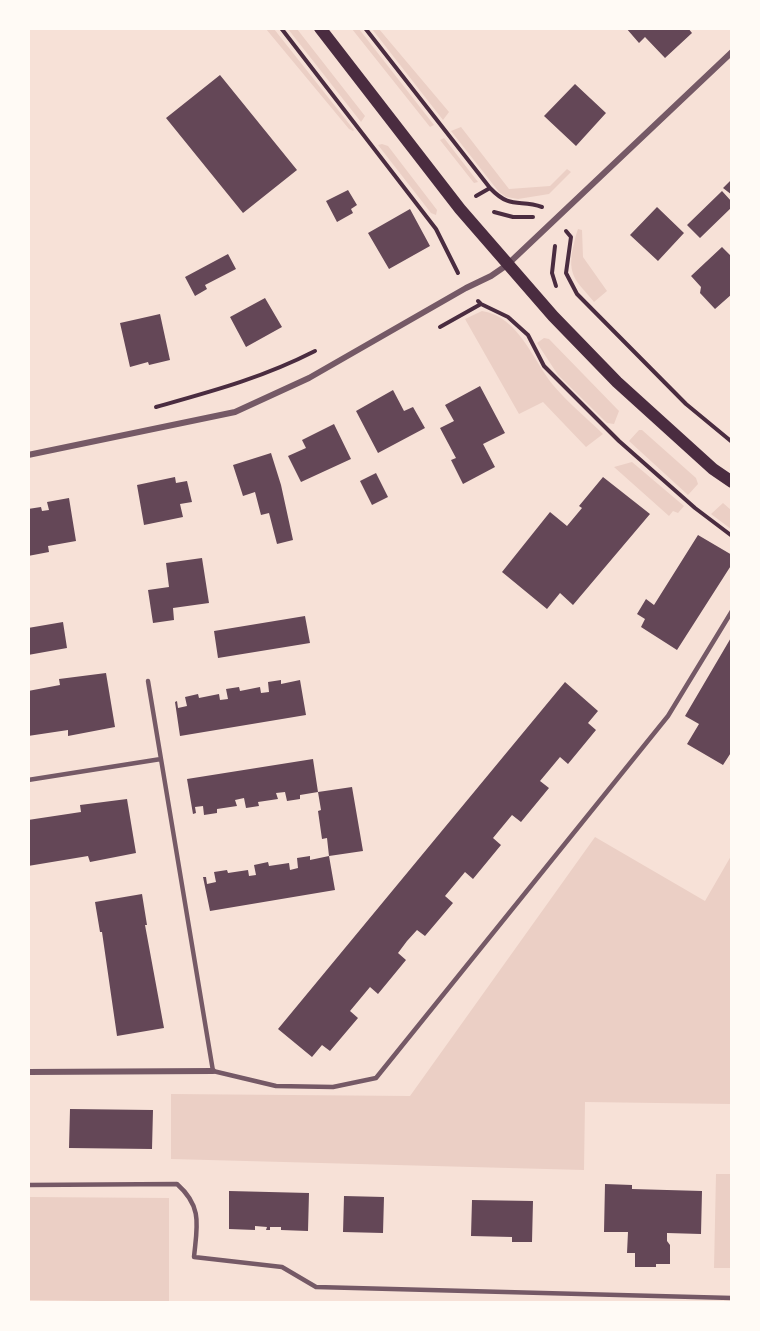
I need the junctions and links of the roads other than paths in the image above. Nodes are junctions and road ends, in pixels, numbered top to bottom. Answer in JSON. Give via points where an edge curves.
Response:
{"nodes":[{"id":1,"x":320,"y":28,"type":"edge"},
{"id":2,"x":732,"y":52,"type":"edge"},
{"id":3,"x":507,"y":265,"type":"junction"},
{"id":4,"x":28,"y":455,"type":"edge"},
{"id":5,"x":732,"y":482,"type":"edge"},
{"id":6,"x":732,"y":611,"type":"edge"},
{"id":7,"x":148,"y":681,"type":"dead end"},
{"id":8,"x":161,"y":759,"type":"junction"},
{"id":9,"x":28,"y":780,"type":"edge"},
{"id":10,"x":213,"y":1071,"type":"junction"},
{"id":11,"x":28,"y":1072,"type":"edge"},
{"id":12,"x":28,"y":1185,"type":"edge"},
{"id":13,"x":732,"y":1298,"type":"edge"}],
"edges":[{"from":1,"to":3,"type":"main road"},
{"from":2,"to":3,"type":"street"},
{"from":3,"to":4,"type":"street","via":[[309,378],[235,412]]},
{"from":3,"to":5,"type":"main road","via":[[617,382]]},
{"from":6,"to":10,"type":"lane","via":[[668,716],[375,1078],[333,1087],[276,1086]]},
{"from":7,"to":8,"type":"lane"},
{"from":8,"to":9,"type":"lane"},
{"from":8,"to":10,"type":"lane"},
{"from":10,"to":11,"type":"street"},
{"from":12,"to":13,"type":"lane","via":[[177,1184],[188,1194],[198,1219],[194,1257],[282,1267],[316,1287]]}]}
